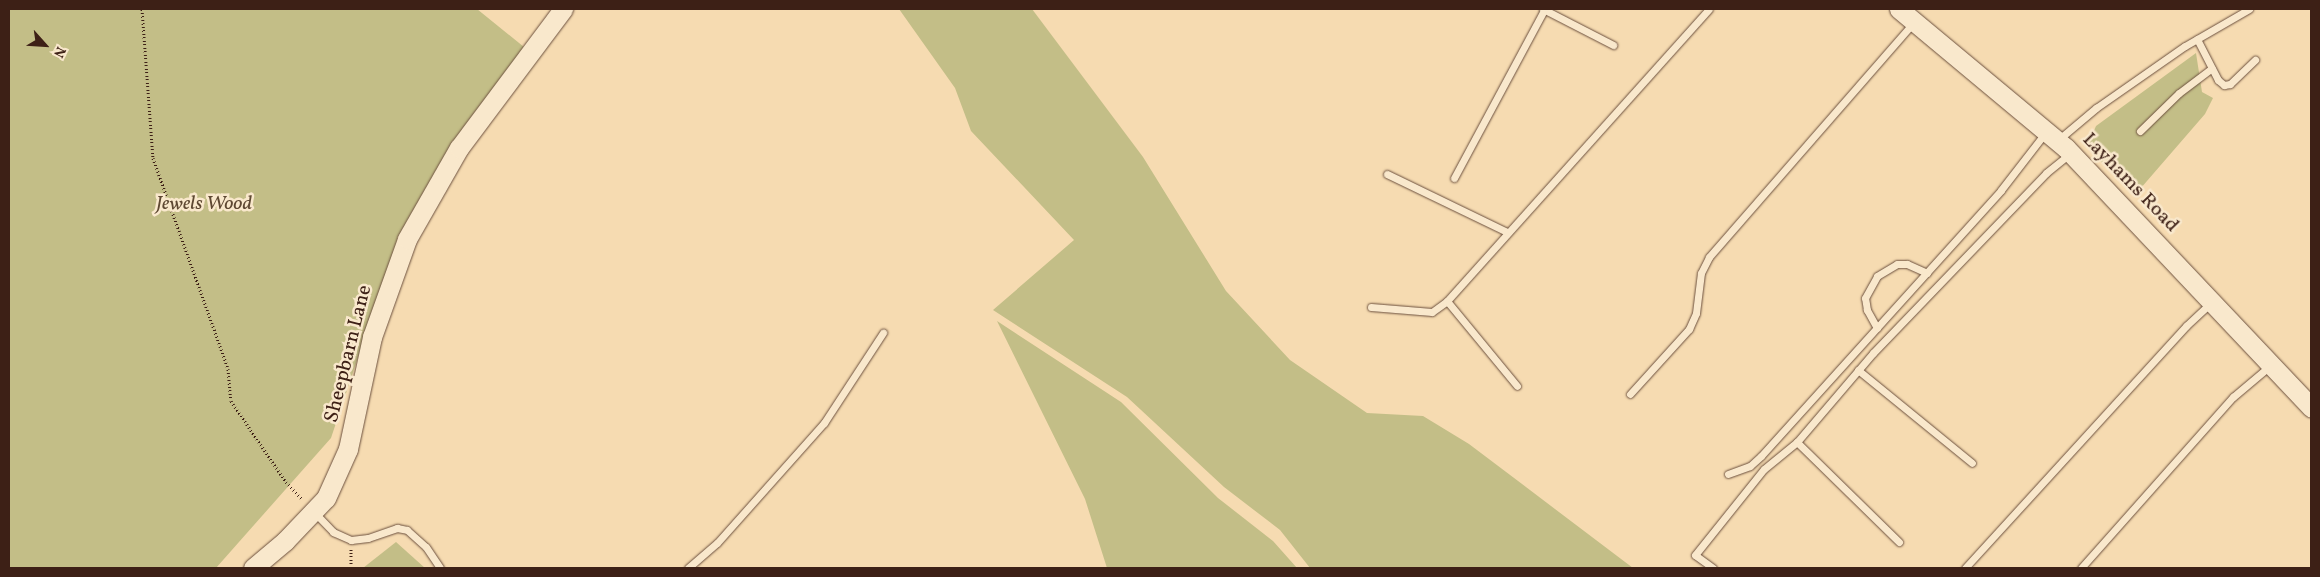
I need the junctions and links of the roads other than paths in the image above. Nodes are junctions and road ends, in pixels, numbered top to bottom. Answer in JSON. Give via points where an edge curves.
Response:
{"nodes":[{"id":1,"x":563,"y":9,"type":"edge"},
{"id":2,"x":1543,"y":9,"type":"edge"},
{"id":3,"x":1708,"y":9,"type":"edge"},
{"id":4,"x":1899,"y":9,"type":"edge"},
{"id":5,"x":2249,"y":9,"type":"edge"},
{"id":6,"x":1914,"y":21,"type":"junction"},
{"id":7,"x":2197,"y":39,"type":"junction"},
{"id":8,"x":1614,"y":45,"type":"dead end"},
{"id":9,"x":2255,"y":60,"type":"dead end"},
{"id":10,"x":2212,"y":68,"type":"junction"},
{"id":11,"x":2140,"y":131,"type":"dead end"},
{"id":12,"x":2058,"y":141,"type":"junction"},
{"id":13,"x":1387,"y":174,"type":"dead end"},
{"id":14,"x":1454,"y":178,"type":"dead end"},
{"id":15,"x":1507,"y":232,"type":"junction"},
{"id":16,"x":1927,"y":273,"type":"junction"},
{"id":17,"x":1447,"y":301,"type":"junction"},
{"id":18,"x":2212,"y":302,"type":"junction"},
{"id":19,"x":1371,"y":307,"type":"dead end"},
{"id":20,"x":1878,"y":328,"type":"junction"},
{"id":21,"x":883,"y":333,"type":"dead end"},
{"id":22,"x":2271,"y":365,"type":"junction"},
{"id":23,"x":1858,"y":370,"type":"junction"},
{"id":24,"x":1517,"y":386,"type":"dead end"},
{"id":25,"x":1630,"y":394,"type":"dead end"},
{"id":26,"x":2311,"y":407,"type":"edge"},
{"id":27,"x":1796,"y":442,"type":"junction"},
{"id":28,"x":1972,"y":464,"type":"dead end"},
{"id":29,"x":1728,"y":474,"type":"dead end"},
{"id":30,"x":314,"y":512,"type":"junction"},
{"id":31,"x":1899,"y":542,"type":"dead end"},
{"id":32,"x":253,"y":568,"type":"edge"},
{"id":33,"x":440,"y":568,"type":"edge"},
{"id":34,"x":688,"y":568,"type":"edge"},
{"id":35,"x":1713,"y":568,"type":"edge"},
{"id":36,"x":1966,"y":568,"type":"edge"},
{"id":37,"x":2081,"y":568,"type":"edge"}],
"edges":[{"from":1,"to":30,"type":"street","name":"Sheepbarn Lane","via":[[459,148],[407,239],[372,337],[348,449],[326,498]]},
{"from":2,"to":8,"type":"lane"},
{"from":2,"to":14,"type":"lane"},
{"from":3,"to":15,"type":"lane"},
{"from":4,"to":6,"type":"street","name":"Layhams Road"},
{"from":5,"to":7,"type":"lane"},
{"from":6,"to":12,"type":"street","name":"Layhams Road"},
{"from":6,"to":25,"type":"lane","via":[[1708,257],[1701,273],[1696,313],[1689,329]]},
{"from":7,"to":10,"type":"lane"},
{"from":7,"to":12,"type":"lane","via":[[2096,108]]},
{"from":9,"to":10,"type":"lane","via":[[2230,84],[2218,80]]},
{"from":10,"to":11,"type":"lane","via":[[2179,93]]},
{"from":12,"to":16,"type":"lane","via":[[2001,190]]},
{"from":12,"to":18,"type":"street","name":"Layhams Road"},
{"from":12,"to":23,"type":"lane","via":[[2046,173]]},
{"from":13,"to":15,"type":"lane"},
{"from":15,"to":17,"type":"lane"},
{"from":16,"to":20,"type":"lane"},
{"from":16,"to":20,"type":"lane","via":[[1907,264],[1897,264],[1877,276],[1865,298],[1867,310]]},
{"from":17,"to":19,"type":"lane","via":[[1432,312]]},
{"from":17,"to":24,"type":"lane"},
{"from":18,"to":22,"type":"street","name":"Layhams Road"},
{"from":18,"to":36,"type":"lane","via":[[2186,326]]},
{"from":20,"to":29,"type":"lane","via":[[1761,456],[1750,466]]},
{"from":21,"to":34,"type":"lane","via":[[824,423],[717,543]]},
{"from":22,"to":26,"type":"street","name":"Layhams Road"},
{"from":22,"to":37,"type":"lane","via":[[2233,397]]},
{"from":23,"to":27,"type":"lane"},
{"from":23,"to":28,"type":"lane"},
{"from":27,"to":31,"type":"lane"},
{"from":27,"to":35,"type":"lane","via":[[1764,470],[1695,556]]},
{"from":30,"to":32,"type":"street","name":"Sheepbarn Lane"},
{"from":30,"to":33,"type":"lane","via":[[333,532],[350,540],[368,538],[397,528],[407,530],[426,547]]}]}
